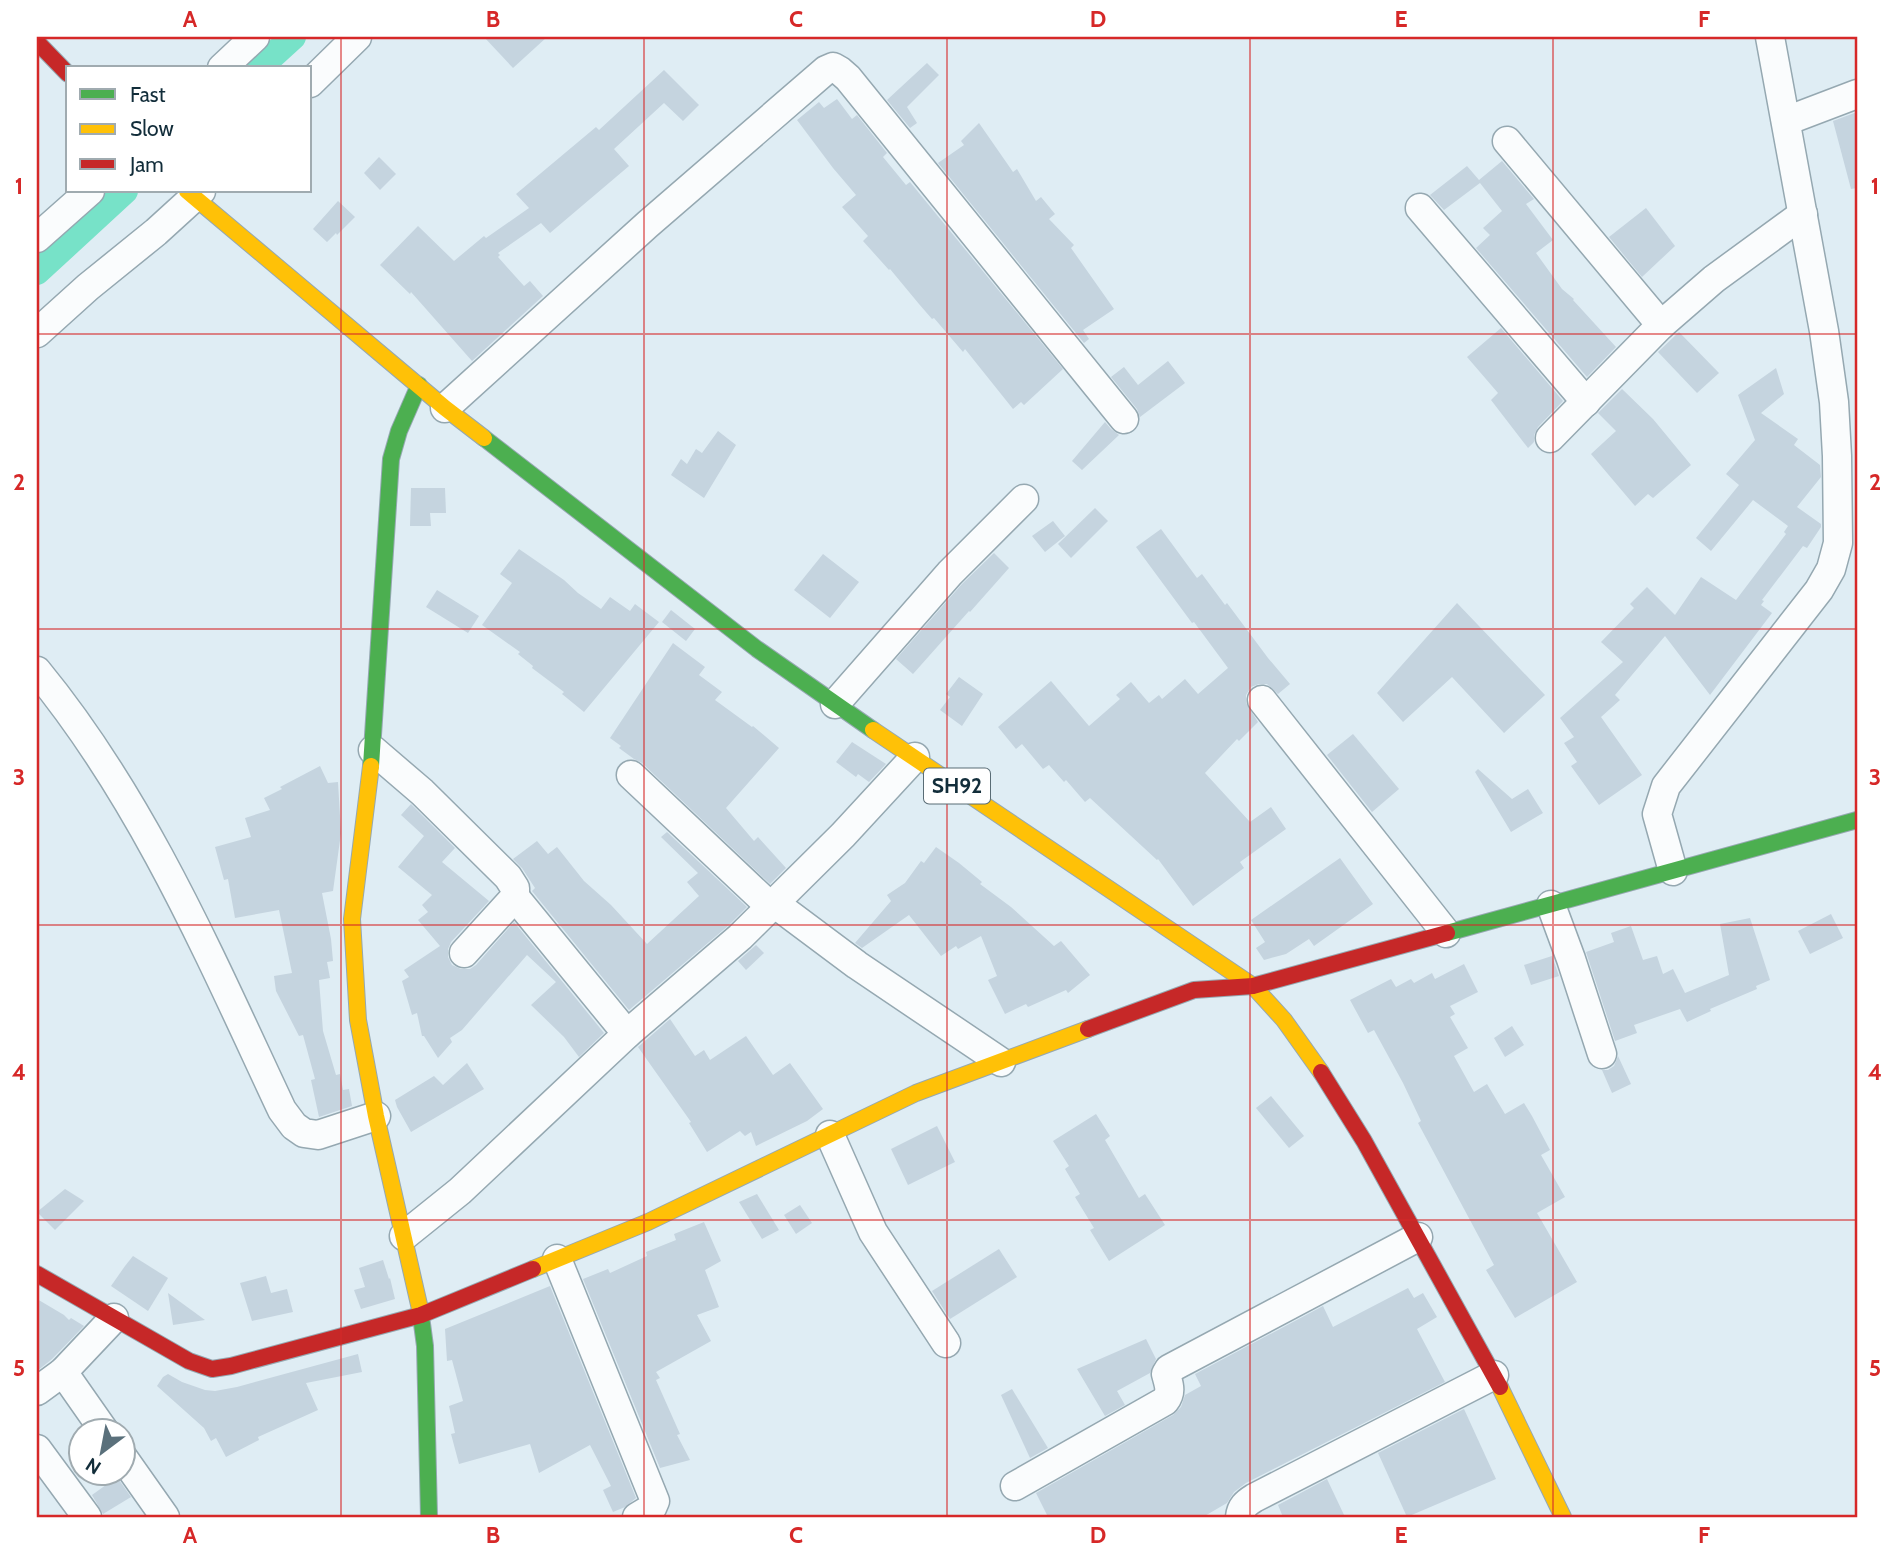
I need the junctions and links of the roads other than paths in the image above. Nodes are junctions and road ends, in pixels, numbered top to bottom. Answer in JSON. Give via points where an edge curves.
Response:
{"nodes":[{"id":1,"x":255,"y":37,"type":"edge"},
{"id":2,"x":357,"y":37,"type":"edge"},
{"id":3,"x":1770,"y":37,"type":"edge"},
{"id":4,"x":37,"y":42,"type":"edge"},
{"id":5,"x":224,"y":66,"type":"edge"},
{"id":6,"x":66,"y":72,"type":"edge"},
{"id":7,"x":312,"y":81,"type":"edge"},
{"id":8,"x":1857,"y":94,"type":"edge"},
{"id":9,"x":1786,"y":121,"type":"junction"},
{"id":10,"x":1507,"y":141,"type":"dead end"},
{"id":11,"x":89,"y":192,"type":"edge"},
{"id":12,"x":194,"y":193,"type":"edge"},
{"id":13,"x":1420,"y":208,"type":"dead end"},
{"id":14,"x":1803,"y":214,"type":"junction"},
{"id":15,"x":37,"y":238,"type":"edge"},
{"id":16,"x":1661,"y":325,"type":"junction"},
{"id":17,"x":37,"y":333,"type":"edge"},
{"id":18,"x":419,"y":385,"type":"junction"},
{"id":19,"x":1586,"y":402,"type":"junction"},
{"id":20,"x":445,"y":408,"type":"junction"},
{"id":21,"x":1124,"y":419,"type":"dead end"},
{"id":22,"x":1550,"y":438,"type":"dead end"},
{"id":23,"x":1024,"y":499,"type":"dead end"},
{"id":24,"x":37,"y":671,"type":"edge"},
{"id":25,"x":1262,"y":699,"type":"dead end"},
{"id":26,"x":835,"y":704,"type":"junction"},
{"id":27,"x":373,"y":750,"type":"junction"},
{"id":28,"x":915,"y":757,"type":"junction"},
{"id":29,"x":631,"y":775,"type":"dead end"},
{"id":30,"x":1857,"y":820,"type":"edge"},
{"id":31,"x":1673,"y":871,"type":"junction"},
{"id":32,"x":515,"y":897,"type":"junction"},
{"id":33,"x":773,"y":905,"type":"junction"},
{"id":34,"x":1550,"y":905,"type":"junction"},
{"id":35,"x":1446,"y":933,"type":"junction"},
{"id":36,"x":464,"y":953,"type":"dead end"},
{"id":37,"x":1253,"y":986,"type":"junction"},
{"id":38,"x":627,"y":1034,"type":"junction"},
{"id":39,"x":1602,"y":1054,"type":"dead end"},
{"id":40,"x":1001,"y":1062,"type":"junction"},
{"id":41,"x":376,"y":1116,"type":"junction"},
{"id":42,"x":830,"y":1135,"type":"junction"},
{"id":43,"x":404,"y":1236,"type":"junction"},
{"id":44,"x":1418,"y":1237,"type":"junction"},
{"id":45,"x":557,"y":1259,"type":"junction"},
{"id":46,"x":37,"y":1274,"type":"edge"},
{"id":47,"x":421,"y":1315,"type":"junction"},
{"id":48,"x":114,"y":1318,"type":"junction"},
{"id":49,"x":946,"y":1343,"type":"dead end"},
{"id":50,"x":63,"y":1372,"type":"junction"},
{"id":51,"x":1494,"y":1375,"type":"junction"},
{"id":52,"x":37,"y":1391,"type":"edge"},
{"id":53,"x":95,"y":1418,"type":"edge"},
{"id":54,"x":37,"y":1449,"type":"edge"},
{"id":55,"x":136,"y":1476,"type":"edge"},
{"id":56,"x":1015,"y":1486,"type":"dead end"},
{"id":57,"x":87,"y":1517,"type":"edge"},
{"id":58,"x":165,"y":1517,"type":"edge"},
{"id":59,"x":429,"y":1517,"type":"edge"},
{"id":60,"x":637,"y":1517,"type":"edge"},
{"id":61,"x":1240,"y":1517,"type":"edge"},
{"id":62,"x":1563,"y":1517,"type":"edge"}],
"edges":[{"from":1,"to":5,"type":"street"},
{"from":2,"to":7,"type":"street"},
{"from":3,"to":9,"type":"street"},
{"from":4,"to":6,"type":"street"},
{"from":8,"to":9,"type":"street"},
{"from":9,"to":14,"type":"street"},
{"from":10,"to":16,"type":"street"},
{"from":11,"to":15,"type":"street"},
{"from":12,"to":17,"type":"street"},
{"from":12,"to":18,"type":"street","number":"SH92"},
{"from":13,"to":19,"type":"street"},
{"from":14,"to":16,"type":"street","via":[[1714,279]]},
{"from":14,"to":31,"type":"street","via":[[1834,402],[1838,543],[1819,590],[1666,786],[1657,814]]},
{"from":16,"to":19,"type":"street"},
{"from":18,"to":20,"type":"street","number":"SH92"},
{"from":18,"to":27,"type":"street","via":[[391,459]]},
{"from":19,"to":22,"type":"street"},
{"from":20,"to":21,"type":"street","via":[[648,224],[833,67],[848,78]]},
{"from":20,"to":26,"type":"street","number":"SH92"},
{"from":23,"to":26,"type":"street","via":[[950,573]]},
{"from":24,"to":41,"type":"street","via":[[114,779],[159,856],[293,1126],[318,1135]]},
{"from":25,"to":35,"type":"street"},
{"from":26,"to":28,"type":"street","number":"SH92"},
{"from":27,"to":32,"type":"street","via":[[508,877]]},
{"from":27,"to":41,"type":"street","via":[[352,919],[358,1020]]},
{"from":28,"to":33,"type":"street"},
{"from":28,"to":37,"type":"street","number":"SH92"},
{"from":29,"to":33,"type":"street"},
{"from":30,"to":31,"type":"street"},
{"from":31,"to":34,"type":"street"},
{"from":32,"to":36,"type":"street"},
{"from":32,"to":38,"type":"street"},
{"from":33,"to":38,"type":"street"},
{"from":33,"to":40,"type":"street"},
{"from":34,"to":35,"type":"street"},
{"from":34,"to":39,"type":"street"},
{"from":35,"to":37,"type":"street"},
{"from":37,"to":40,"type":"street","via":[[1194,990]]},
{"from":37,"to":44,"type":"street","number":"SH92","via":[[1311,1056]]},
{"from":38,"to":43,"type":"street","via":[[460,1191]]},
{"from":40,"to":42,"type":"street","via":[[916,1093]]},
{"from":41,"to":43,"type":"street"},
{"from":42,"to":45,"type":"street","via":[[648,1222]]},
{"from":42,"to":49,"type":"street","via":[[873,1232]]},
{"from":43,"to":47,"type":"street"},
{"from":44,"to":51,"type":"street","number":"SH92"},
{"from":44,"to":56,"type":"street","via":[[1169,1369],[1170,1395],[1164,1401]]},
{"from":45,"to":47,"type":"street"},
{"from":45,"to":60,"type":"street","via":[[654,1501],[652,1508]]},
{"from":46,"to":48,"type":"street"},
{"from":47,"to":48,"type":"street","via":[[212,1368],[189,1361]]},
{"from":47,"to":59,"type":"street"},
{"from":48,"to":50,"type":"street"},
{"from":50,"to":52,"type":"street"},
{"from":50,"to":53,"type":"street"},
{"from":51,"to":61,"type":"street","via":[[1254,1498],[1245,1504]]},
{"from":51,"to":62,"type":"street","number":"SH92"},
{"from":54,"to":57,"type":"street"},
{"from":55,"to":58,"type":"street"}]}
